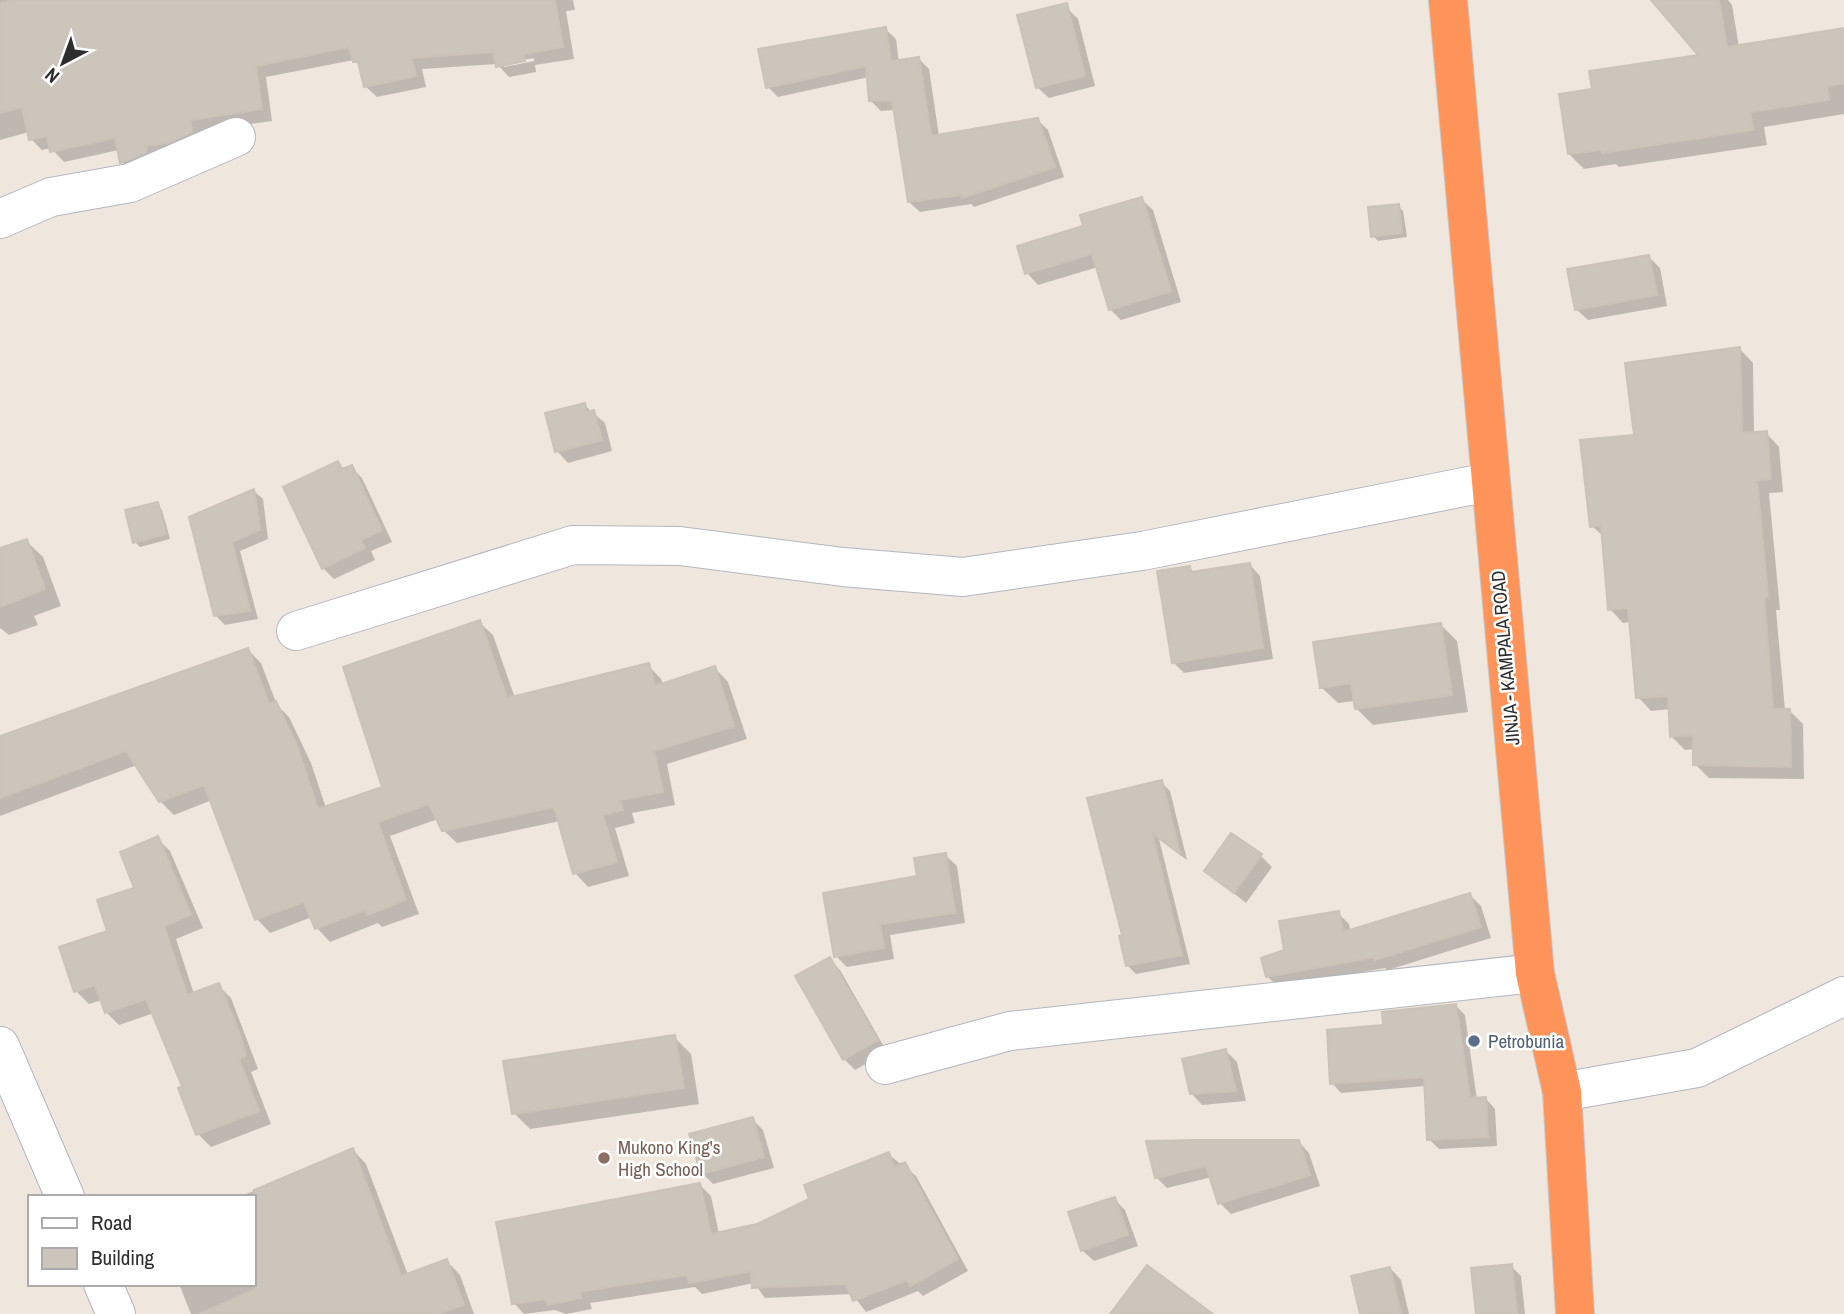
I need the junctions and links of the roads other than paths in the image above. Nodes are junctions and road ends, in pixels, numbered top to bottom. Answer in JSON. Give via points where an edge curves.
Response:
{"nodes":[{"id":1,"x":1448,"y":0,"type":"edge"},
{"id":2,"x":236,"y":138,"type":"dead end"},
{"id":3,"x":0,"y":219,"type":"edge"},
{"id":4,"x":1489,"y":482,"type":"junction"},
{"id":5,"x":296,"y":631,"type":"dead end"},
{"id":6,"x":1535,"y":973,"type":"junction"},
{"id":7,"x":1844,"y":996,"type":"edge"},
{"id":8,"x":0,"y":1046,"type":"edge"},
{"id":9,"x":885,"y":1065,"type":"dead end"},
{"id":10,"x":1562,"y":1092,"type":"junction"},
{"id":11,"x":64,"y":1195,"type":"edge"},
{"id":12,"x":104,"y":1286,"type":"edge"},
{"id":13,"x":116,"y":1314,"type":"edge"},
{"id":14,"x":1575,"y":1314,"type":"edge"}],
"edges":[{"from":1,"to":4,"type":"highway","name":"JINJA - KAMPALA ROAD"},
{"from":2,"to":3,"type":"street","via":[[130,183],[51,197]]},
{"from":4,"to":5,"type":"street","via":[[1142,551],[963,577],[680,546],[573,545]]},
{"from":4,"to":6,"type":"highway","name":"JINJA - KAMPALA ROAD"},
{"from":6,"to":9,"type":"street","via":[[1010,1031]]},
{"from":6,"to":10,"type":"highway","name":"JINJA - KAMPALA ROAD"},
{"from":7,"to":10,"type":"street","via":[[1697,1068]]},
{"from":8,"to":11,"type":"street"},
{"from":10,"to":14,"type":"highway","name":"JINJA - KAMPALA ROAD"},
{"from":12,"to":13,"type":"street"}]}
